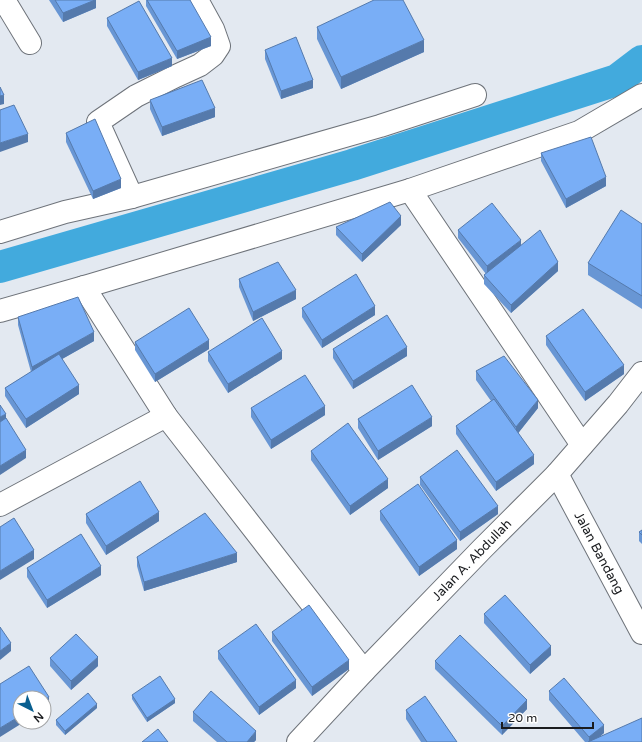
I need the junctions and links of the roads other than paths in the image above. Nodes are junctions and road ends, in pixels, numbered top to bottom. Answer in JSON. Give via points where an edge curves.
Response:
{"nodes":[{"id":1,"x":4,"y":0,"type":"edge"},
{"id":2,"x":197,"y":0,"type":"edge"},
{"id":3,"x":30,"y":43,"type":"dead end"},
{"id":4,"x":475,"y":95,"type":"dead end"},
{"id":5,"x":642,"y":95,"type":"edge"},
{"id":6,"x":410,"y":190,"type":"junction"},
{"id":7,"x":132,"y":197,"type":"junction"},
{"id":8,"x":0,"y":232,"type":"edge"},
{"id":9,"x":84,"y":287,"type":"junction"},
{"id":10,"x":0,"y":311,"type":"edge"},
{"id":11,"x":642,"y":373,"type":"edge"},
{"id":12,"x":166,"y":416,"type":"junction"},
{"id":13,"x":582,"y":445,"type":"junction"},
{"id":14,"x":557,"y":474,"type":"junction"},
{"id":15,"x":0,"y":505,"type":"edge"},
{"id":16,"x":642,"y":633,"type":"edge"},
{"id":17,"x":364,"y":671,"type":"junction"},
{"id":18,"x":298,"y":742,"type":"edge"}],
"edges":[{"from":1,"to":3,"type":"street"},
{"from":2,"to":7,"type":"street","via":[[219,46],[213,55],[200,65],[136,96],[98,122]]},
{"from":4,"to":7,"type":"street","via":[[380,126]]},
{"from":5,"to":6,"type":"street","via":[[580,132]]},
{"from":6,"to":9,"type":"street"},
{"from":6,"to":13,"type":"street"},
{"from":7,"to":8,"type":"street","via":[[66,212]]},
{"from":9,"to":10,"type":"street"},
{"from":9,"to":12,"type":"street"},
{"from":11,"to":13,"type":"street","name":"Jalan A. Abdullah"},
{"from":12,"to":15,"type":"street"},
{"from":12,"to":17,"type":"street"},
{"from":13,"to":14,"type":"street","name":"Jalan A. Abdullah"},
{"from":14,"to":16,"type":"street","name":"Jalan Bandang"},
{"from":14,"to":17,"type":"street","name":"Jalan A. Abdullah"},
{"from":17,"to":18,"type":"street","name":"Jalan A. Abdullah"}]}
